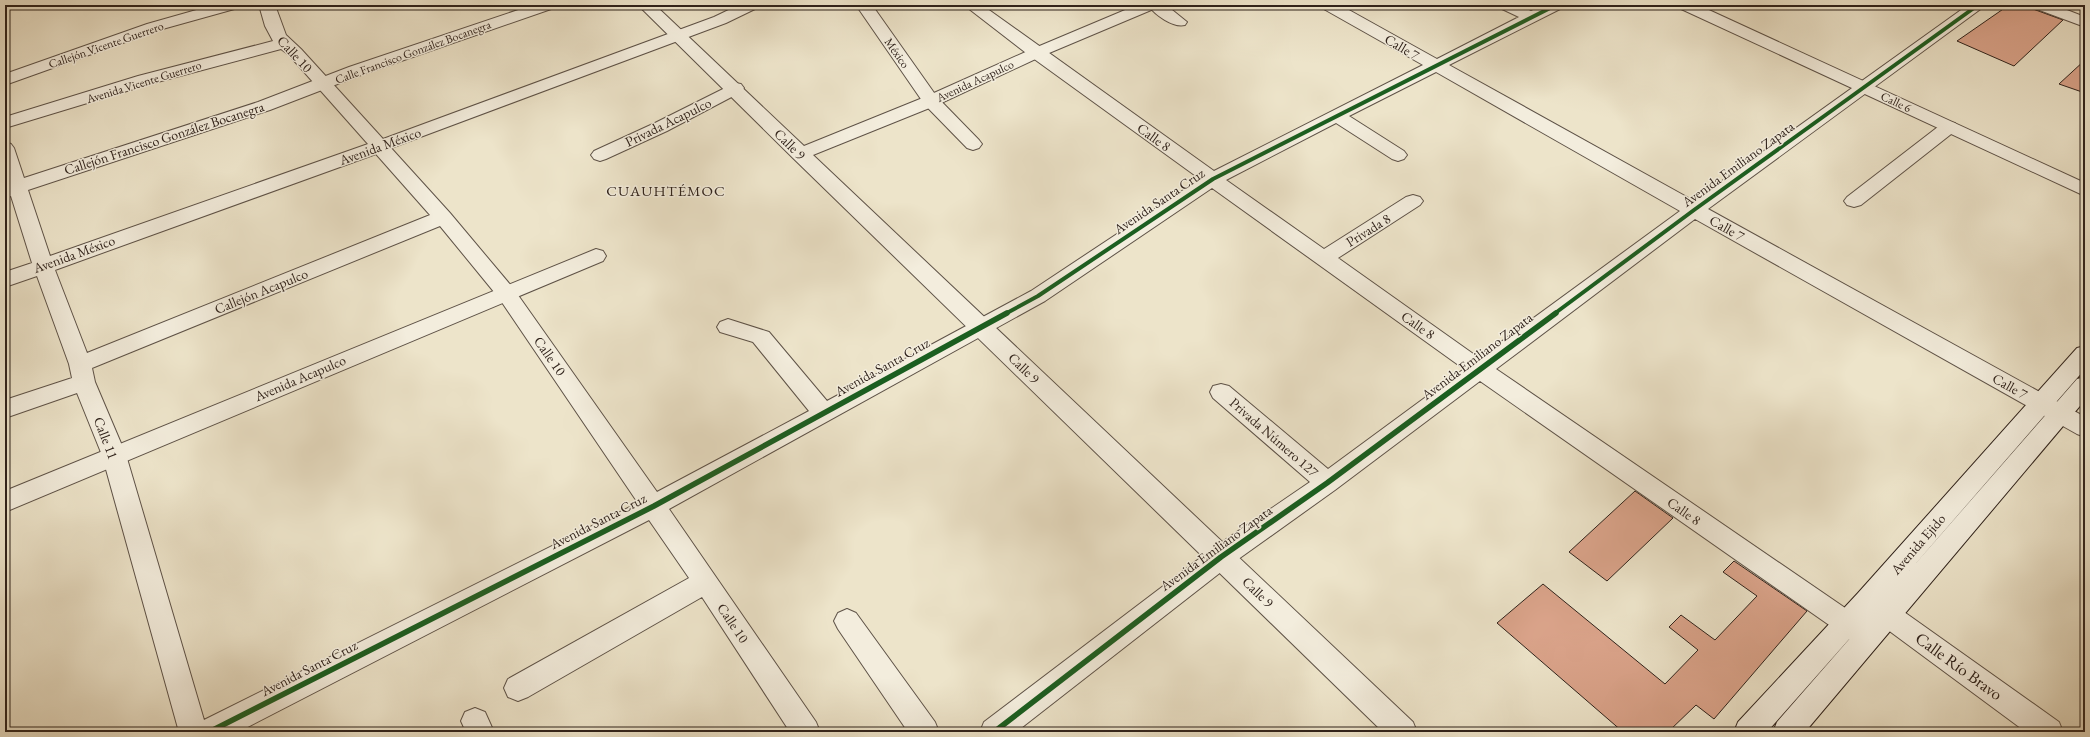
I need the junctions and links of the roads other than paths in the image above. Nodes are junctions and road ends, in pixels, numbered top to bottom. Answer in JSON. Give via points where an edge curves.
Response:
{"nodes":[{"id":1,"x":232,"y":5,"type":"edge"},
{"id":2,"x":267,"y":5,"type":"edge"},
{"id":3,"x":548,"y":5,"type":"edge"},
{"id":4,"x":646,"y":5,"type":"edge"},
{"id":5,"x":751,"y":5,"type":"edge"},
{"id":6,"x":864,"y":5,"type":"edge"},
{"id":7,"x":972,"y":5,"type":"edge"},
{"id":8,"x":1150,"y":5,"type":"edge"},
{"id":9,"x":1156,"y":5,"type":"edge"},
{"id":10,"x":1328,"y":5,"type":"edge"},
{"id":11,"x":1506,"y":5,"type":"edge"},
{"id":12,"x":1556,"y":5,"type":"edge"},
{"id":13,"x":1685,"y":5,"type":"edge"},
{"id":14,"x":1978,"y":5,"type":"edge"},
{"id":15,"x":2040,"y":5,"type":"edge"},
{"id":16,"x":1531,"y":17,"type":"junction"},
{"id":17,"x":1179,"y":22,"type":"dead end"},
{"id":18,"x":2085,"y":22,"type":"edge"},
{"id":19,"x":678,"y":36,"type":"junction"},
{"id":20,"x":283,"y":43,"type":"junction"},
{"id":21,"x":1036,"y":53,"type":"junction"},
{"id":22,"x":1436,"y":66,"type":"junction"},
{"id":23,"x":5,"y":80,"type":"edge"},
{"id":24,"x":323,"y":84,"type":"junction"},
{"id":25,"x":735,"y":88,"type":"junction"},
{"id":26,"x":1865,"y":88,"type":"junction"},
{"id":27,"x":931,"y":101,"type":"junction"},
{"id":28,"x":1337,"y":116,"type":"junction"},
{"id":29,"x":5,"y":123,"type":"edge"},
{"id":30,"x":1949,"y":127,"type":"junction"},
{"id":31,"x":973,"y":144,"type":"dead end"},
{"id":32,"x":378,"y":147,"type":"junction"},
{"id":33,"x":5,"y":148,"type":"edge"},
{"id":34,"x":799,"y":154,"type":"junction"},
{"id":35,"x":600,"y":155,"type":"dead end"},
{"id":36,"x":1398,"y":155,"type":"dead end"},
{"id":37,"x":1213,"y":179,"type":"junction"},
{"id":38,"x":11,"y":189,"type":"edge"},
{"id":39,"x":2085,"y":190,"type":"edge"},
{"id":40,"x":1413,"y":201,"type":"dead end"},
{"id":41,"x":1854,"y":201,"type":"dead end"},
{"id":42,"x":1694,"y":210,"type":"junction"},
{"id":43,"x":443,"y":217,"type":"junction"},
{"id":44,"x":596,"y":256,"type":"dead end"},
{"id":45,"x":1324,"y":258,"type":"junction"},
{"id":46,"x":42,"y":266,"type":"junction"},
{"id":47,"x":5,"y":280,"type":"edge"},
{"id":48,"x":506,"y":293,"type":"junction"},
{"id":49,"x":728,"y":327,"type":"dead end"},
{"id":50,"x":981,"y":327,"type":"junction"},
{"id":51,"x":2085,"y":354,"type":"edge"},
{"id":52,"x":1479,"y":369,"type":"junction"},
{"id":53,"x":82,"y":373,"type":"junction"},
{"id":54,"x":2085,"y":385,"type":"edge"},
{"id":55,"x":1221,"y":392,"type":"dead end"},
{"id":56,"x":5,"y":409,"type":"edge"},
{"id":57,"x":2051,"y":409,"type":"junction"},
{"id":58,"x":824,"y":413,"type":"junction"},
{"id":59,"x":2085,"y":428,"type":"edge"},
{"id":60,"x":114,"y":455,"type":"junction"},
{"id":61,"x":1327,"y":482,"type":"junction"},
{"id":62,"x":5,"y":502,"type":"edge"},
{"id":63,"x":654,"y":506,"type":"junction"},
{"id":64,"x":1221,"y":556,"type":"junction"},
{"id":65,"x":706,"y":582,"type":"junction"},
{"id":66,"x":1878,"y":608,"type":"junction"},
{"id":67,"x":847,"y":621,"type":"dead end"},
{"id":68,"x":1847,"y":624,"type":"junction"},
{"id":69,"x":1869,"y":638,"type":"junction"},
{"id":70,"x":518,"y":688,"type":"dead end"},
{"id":71,"x":1777,"y":701,"type":"junction"},
{"id":72,"x":1793,"y":729,"type":"edge"},
{"id":73,"x":193,"y":732,"type":"edge"},
{"id":74,"x":209,"y":732,"type":"edge"},
{"id":75,"x":806,"y":732,"type":"edge"},
{"id":76,"x":925,"y":732,"type":"edge"},
{"id":77,"x":994,"y":732,"type":"edge"},
{"id":78,"x":1402,"y":732,"type":"edge"},
{"id":79,"x":1748,"y":732,"type":"edge"},
{"id":80,"x":2049,"y":732,"type":"edge"}],
"edges":[{"from":1,"to":23,"type":"street","name":"Callejón Vicente Guerrero","via":[[153,28]]},
{"from":2,"to":20,"type":"street","name":"Calle 10","via":[[274,30]]},
{"from":3,"to":24,"type":"street","name":"Calle Francisco González Bocanegra"},
{"from":4,"to":19,"type":"street","name":"Calle 9"},
{"from":5,"to":19,"type":"street","name":"Avenida México"},
{"from":6,"to":27,"type":"street","name":"México"},
{"from":7,"to":21,"type":"street","name":"Calle 8"},
{"from":8,"to":21,"type":"street","name":"Avenida Acapulco"},
{"from":9,"to":17,"type":"street"},
{"from":10,"to":22,"type":"street","name":"Calle 7"},
{"from":11,"to":16,"type":"street"},
{"from":12,"to":16,"type":"street","name":"Avenida Santa Cruz"},
{"from":13,"to":26,"type":"street","name":"Calle 6"},
{"from":14,"to":26,"type":"street","name":"Avenida Emiliano Zapata"},
{"from":15,"to":18,"type":"street"},
{"from":16,"to":22,"type":"street","name":"Avenida Santa Cruz"},
{"from":19,"to":25,"type":"street","name":"Calle 9"},
{"from":19,"to":32,"type":"street","name":"Avenida México"},
{"from":20,"to":24,"type":"street","name":"Calle 10","via":[[296,52]]},
{"from":20,"to":29,"type":"street","name":"Avenida Vicente Guerrero","via":[[144,80]]},
{"from":21,"to":27,"type":"street","name":"Avenida Acapulco"},
{"from":21,"to":37,"type":"street","name":"Calle 8"},
{"from":22,"to":28,"type":"street","name":"Avenida Santa Cruz"},
{"from":22,"to":42,"type":"street","name":"Calle 7"},
{"from":24,"to":32,"type":"street","name":"Calle 10"},
{"from":24,"to":38,"type":"street","name":"Callejón Francisco González Bocanegra","via":[[264,106]]},
{"from":25,"to":34,"type":"street","name":"Calle 9"},
{"from":25,"to":35,"type":"street","name":"Privada Acapulco","via":[[661,127]]},
{"from":26,"to":30,"type":"street","name":"Calle 6"},
{"from":26,"to":42,"type":"street","name":"Avenida Emiliano Zapata"},
{"from":27,"to":31,"type":"street"},
{"from":27,"to":34,"type":"street","name":"Avenida Acapulco"},
{"from":28,"to":36,"type":"street"},
{"from":28,"to":37,"type":"street","name":"Avenida Santa Cruz"},
{"from":30,"to":39,"type":"street","name":"Calle 6"},
{"from":30,"to":41,"type":"street"},
{"from":32,"to":43,"type":"street","name":"Calle 10"},
{"from":32,"to":46,"type":"street","name":"Avenida México"},
{"from":33,"to":38,"type":"street","name":"Calle 11"},
{"from":34,"to":50,"type":"street","name":"Calle 9"},
{"from":37,"to":45,"type":"street","name":"Calle 8"},
{"from":37,"to":50,"type":"street","name":"Avenida Santa Cruz","via":[[1038,296]]},
{"from":38,"to":46,"type":"street","name":"Calle 11"},
{"from":40,"to":45,"type":"street","name":"Privada 8"},
{"from":42,"to":52,"type":"street","name":"Avenida Emiliano Zapata"},
{"from":42,"to":57,"type":"street","name":"Calle 7"},
{"from":43,"to":48,"type":"street","name":"Calle 10"},
{"from":43,"to":53,"type":"street","name":"Callejón Acapulco"},
{"from":44,"to":48,"type":"street","name":"Avenida Acapulco"},
{"from":45,"to":52,"type":"street","name":"Calle 8"},
{"from":46,"to":47,"type":"street","name":"Avenida México"},
{"from":46,"to":53,"type":"street","name":"Calle 11"},
{"from":48,"to":60,"type":"street","name":"Avenida Acapulco"},
{"from":48,"to":63,"type":"street","name":"Calle 10"},
{"from":49,"to":58,"type":"street","via":[[761,337]]},
{"from":50,"to":58,"type":"street","name":"Avenida Santa Cruz"},
{"from":50,"to":64,"type":"street","name":"Calle 9"},
{"from":51,"to":57,"type":"street","name":"Avenida Ejido"},
{"from":52,"to":61,"type":"street","name":"Avenida Emiliano Zapata"},
{"from":52,"to":68,"type":"street","name":"Calle 8"},
{"from":53,"to":56,"type":"street","name":"Callejón Acapulco"},
{"from":53,"to":60,"type":"street","name":"Calle 11"},
{"from":54,"to":57,"type":"street","name":"Avenida Ejido"},
{"from":55,"to":61,"type":"street","name":"Privada Número 127"},
{"from":57,"to":59,"type":"street","name":"Calle 7"},
{"from":57,"to":66,"type":"street","name":"Avenida Ejido"},
{"from":58,"to":63,"type":"street","name":"Avenida Santa Cruz"},
{"from":60,"to":62,"type":"street","name":"Avenida Acapulco"},
{"from":60,"to":73,"type":"street","name":"Calle 11"},
{"from":61,"to":64,"type":"street","name":"Avenida Emiliano Zapata"},
{"from":63,"to":65,"type":"street","name":"Calle 10"},
{"from":63,"to":74,"type":"street","name":"Avenida Santa Cruz"},
{"from":64,"to":77,"type":"street","name":"Avenida Emiliano Zapata"},
{"from":64,"to":78,"type":"street","name":"Calle 9"},
{"from":65,"to":70,"type":"street"},
{"from":65,"to":75,"type":"street","name":"Calle 10"},
{"from":66,"to":68,"type":"street","name":"Avenida Ejido"},
{"from":66,"to":69,"type":"street","name":"Avenida Ejido"},
{"from":66,"to":80,"type":"street","name":"Calle Río Bravo"},
{"from":67,"to":76,"type":"street"},
{"from":68,"to":69,"type":"street","name":"Calle 8"},
{"from":68,"to":71,"type":"street","name":"Avenida Ejido"},
{"from":69,"to":72,"type":"street","name":"Avenida Ejido"},
{"from":71,"to":72,"type":"street"},
{"from":71,"to":79,"type":"street","name":"Avenida Ejido"}]}
